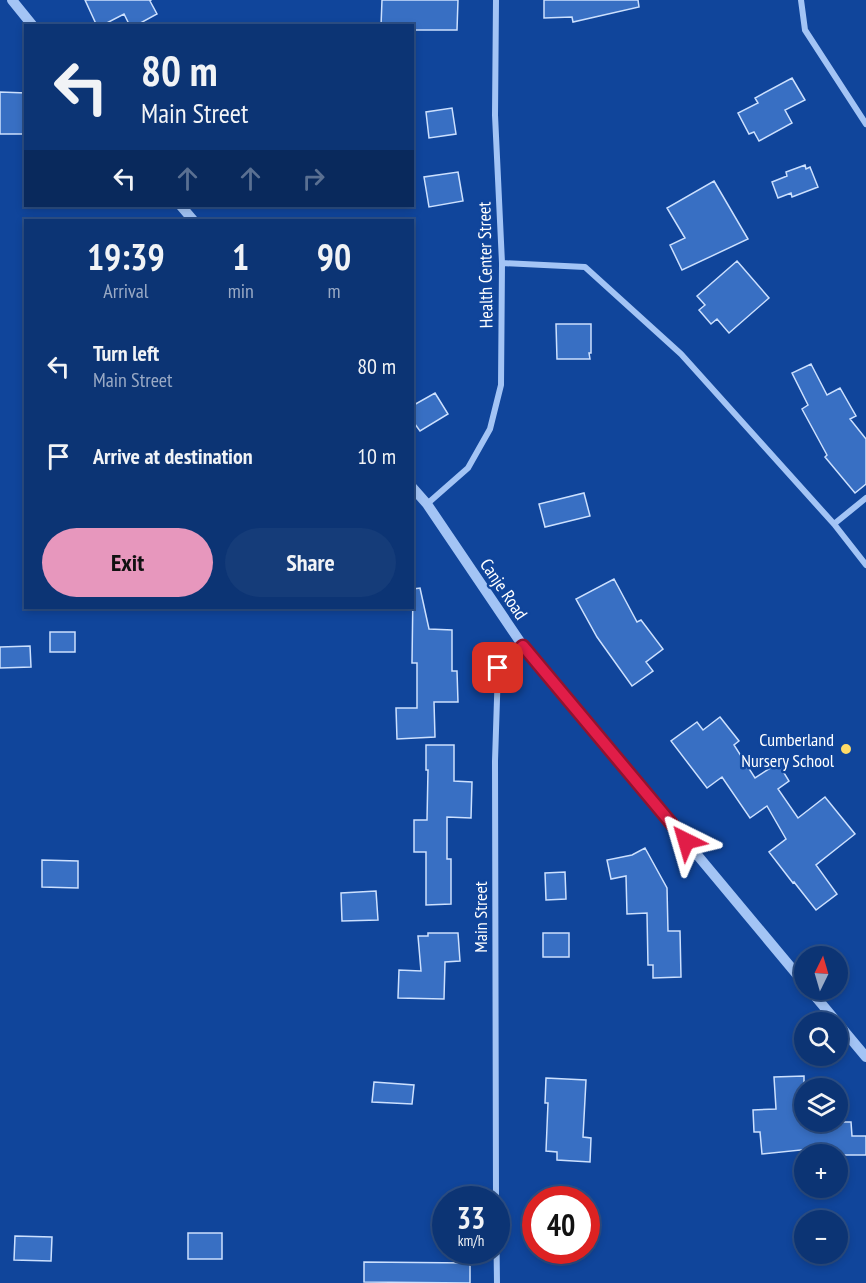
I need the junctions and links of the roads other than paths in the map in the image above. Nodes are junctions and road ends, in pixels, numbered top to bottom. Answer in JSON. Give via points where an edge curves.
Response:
{"nodes":[{"id":1,"x":12,"y":0,"type":"edge"},
{"id":2,"x":496,"y":0,"type":"edge"},
{"id":3,"x":801,"y":0,"type":"edge"},
{"id":4,"x":31,"y":24,"type":"edge"},
{"id":5,"x":866,"y":124,"type":"edge"},
{"id":6,"x":182,"y":207,"type":"edge"},
{"id":7,"x":193,"y":219,"type":"edge"},
{"id":8,"x":502,"y":263,"type":"junction"},
{"id":9,"x":414,"y":489,"type":"edge"},
{"id":10,"x":866,"y":498,"type":"edge"},
{"id":11,"x":427,"y":504,"type":"junction"},
{"id":12,"x":834,"y":524,"type":"junction"},
{"id":13,"x":866,"y":565,"type":"edge"},
{"id":14,"x":523,"y":646,"type":"junction"},
{"id":15,"x":794,"y":971,"type":"edge"},
{"id":16,"x":818,"y":1000,"type":"edge"},
{"id":17,"x":866,"y":1058,"type":"edge"},
{"id":18,"x":496,"y":1186,"type":"edge"},
{"id":19,"x":497,"y":1264,"type":"edge"},
{"id":20,"x":497,"y":1283,"type":"edge"}],
"edges":[{"from":1,"to":4,"type":"street"},
{"from":2,"to":8,"type":"street","name":"Health Center Street","via":[[495,116]]},
{"from":3,"to":5,"type":"street","via":[[805,30]]},
{"from":6,"to":7,"type":"street"},
{"from":8,"to":11,"type":"street","name":"Health Center Street","via":[[501,385],[490,429],[468,468]]},
{"from":8,"to":12,"type":"street","via":[[585,267],[681,354]]},
{"from":9,"to":11,"type":"street","name":"Canje Road"},
{"from":10,"to":12,"type":"street"},
{"from":11,"to":14,"type":"street","name":"Canje Road"},
{"from":12,"to":13,"type":"street"},
{"from":14,"to":15,"type":"street","name":"Canje Road"},
{"from":14,"to":18,"type":"street","name":"Main Street","via":[[498,668]]},
{"from":16,"to":17,"type":"street"},
{"from":19,"to":20,"type":"street"}]}
